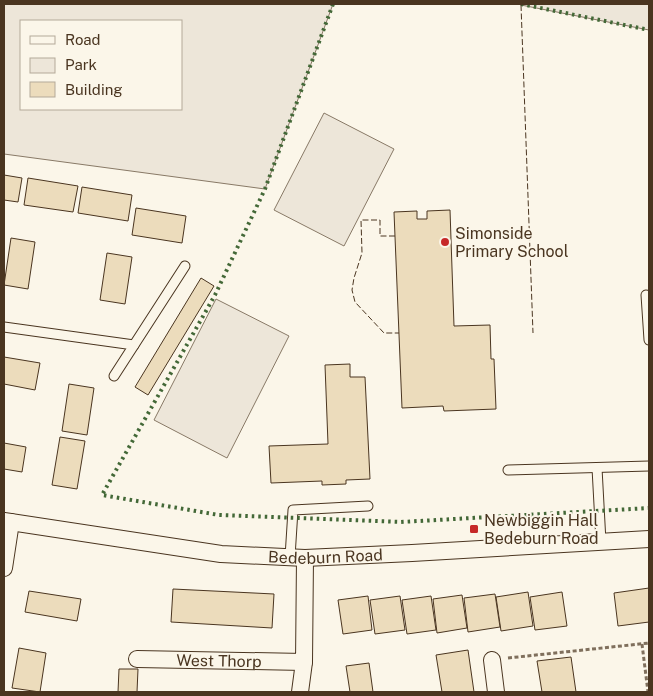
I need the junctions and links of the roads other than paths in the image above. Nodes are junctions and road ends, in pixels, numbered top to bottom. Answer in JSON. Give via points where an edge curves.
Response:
{"nodes":[{"id":1,"x":185,"y":266,"type":"dead end"},
{"id":2,"x":646,"y":295,"type":"dead end"},
{"id":3,"x":4,"y":327,"type":"edge"},
{"id":4,"x":649,"y":340,"type":"edge"},
{"id":5,"x":134,"y":345,"type":"junction"},
{"id":6,"x":114,"y":376,"type":"dead end"},
{"id":7,"x":649,"y":466,"type":"edge"},
{"id":8,"x":597,"y":468,"type":"junction"},
{"id":9,"x":508,"y":470,"type":"dead end"},
{"id":10,"x":368,"y":506,"type":"dead end"},
{"id":11,"x":7,"y":521,"type":"edge"},
{"id":12,"x":649,"y":539,"type":"edge"},
{"id":13,"x":601,"y":542,"type":"junction"},
{"id":14,"x":297,"y":558,"type":"junction"},
{"id":15,"x":4,"y":568,"type":"edge"},
{"id":16,"x":137,"y":659,"type":"dead end"},
{"id":17,"x":492,"y":660,"type":"road end"},
{"id":18,"x":304,"y":662,"type":"junction"},
{"id":19,"x":300,"y":692,"type":"edge"},
{"id":20,"x":496,"y":692,"type":"edge"}],
"edges":[{"from":1,"to":5,"type":"lane"},
{"from":2,"to":4,"type":"lane"},
{"from":3,"to":5,"type":"lane"},
{"from":5,"to":6,"type":"lane"},
{"from":7,"to":8,"type":"lane"},
{"from":8,"to":9,"type":"lane"},
{"from":8,"to":13,"type":"lane"},
{"from":10,"to":14,"type":"lane","via":[[293,510]]},
{"from":11,"to":14,"type":"street","name":"Bedeburn Road","via":[[222,554]]},
{"from":11,"to":15,"type":"street"},
{"from":12,"to":13,"type":"street","name":"Bedeburn Road"},
{"from":13,"to":14,"type":"street","name":"Bedeburn Road"},
{"from":14,"to":18,"type":"street"},
{"from":16,"to":18,"type":"street","name":"West Thorp"},
{"from":17,"to":20,"type":"street"},
{"from":18,"to":19,"type":"street"}]}
